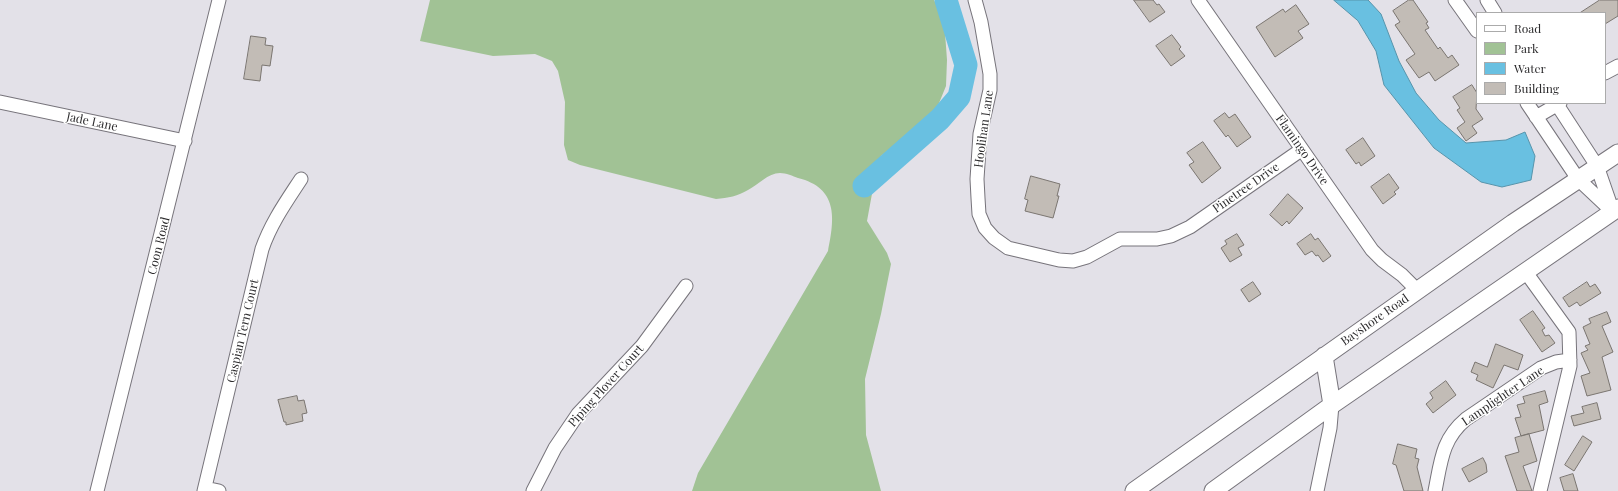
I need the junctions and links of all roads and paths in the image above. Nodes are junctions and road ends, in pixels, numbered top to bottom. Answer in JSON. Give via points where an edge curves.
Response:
{"nodes":[{"id":1,"x":219,"y":0,"type":"edge"},
{"id":2,"x":975,"y":0,"type":"edge"},
{"id":3,"x":1198,"y":0,"type":"edge"},
{"id":4,"x":1455,"y":0,"type":"edge"},
{"id":5,"x":1486,"y":0,"type":"edge"},
{"id":6,"x":1494,"y":12,"type":"edge"},
{"id":7,"x":1476,"y":31,"type":"edge"},
{"id":8,"x":1618,"y":66,"type":"edge"},
{"id":9,"x":1606,"y":73,"type":"edge"},
{"id":10,"x":0,"y":102,"type":"edge"},
{"id":11,"x":1528,"y":104,"type":"edge"},
{"id":12,"x":1557,"y":104,"type":"edge"},
{"id":13,"x":1536,"y":117,"type":"junction"},
{"id":14,"x":185,"y":141,"type":"junction"},
{"id":15,"x":1301,"y":150,"type":"junction"},
{"id":16,"x":1618,"y":154,"type":"edge"},
{"id":17,"x":1598,"y":166,"type":"junction"},
{"id":18,"x":301,"y":179,"type":"dead end"},
{"id":19,"x":1578,"y":179,"type":"junction"},
{"id":20,"x":1615,"y":209,"type":"edge"},
{"id":21,"x":1190,"y":227,"type":"joint"},
{"id":22,"x":1526,"y":271,"type":"junction"},
{"id":23,"x":686,"y":286,"type":"dead end"},
{"id":24,"x":1417,"y":290,"type":"junction"},
{"id":25,"x":1324,"y":356,"type":"junction"},
{"id":26,"x":1570,"y":360,"type":"junction"},
{"id":27,"x":1332,"y":405,"type":"junction"},
{"id":28,"x":205,"y":489,"type":"edge"},
{"id":29,"x":98,"y":491,"type":"edge"},
{"id":30,"x":220,"y":491,"type":"edge"},
{"id":31,"x":533,"y":491,"type":"edge"},
{"id":32,"x":1134,"y":491,"type":"edge"},
{"id":33,"x":1213,"y":491,"type":"edge"},
{"id":34,"x":1317,"y":491,"type":"edge"},
{"id":35,"x":1435,"y":491,"type":"edge"},
{"id":36,"x":1540,"y":491,"type":"edge"}],
"edges":[{"from":1,"to":14,"type":"street","name":"Coon Road"},
{"from":2,"to":21,"type":"street","name":"Hoolihan Lane","via":[[990,74],[990,90],[980,134],[977,178],[979,214],[985,228],[994,238],[1008,248],[1059,260],[1073,260],[1087,257],[1120,239],[1158,239]]},
{"from":3,"to":15,"type":"street","name":"Flamingo Drive"},
{"from":4,"to":7,"type":"street"},
{"from":5,"to":6,"type":"street"},
{"from":8,"to":9,"type":"street"},
{"from":10,"to":14,"type":"street","name":"Jade Lane"},
{"from":11,"to":13,"type":"street"},
{"from":12,"to":13,"type":"street"},
{"from":12,"to":17,"type":"street"},
{"from":13,"to":19,"type":"street"},
{"from":14,"to":29,"type":"street","name":"Coon Road"},
{"from":15,"to":21,"type":"street","name":"Pinetree Drive"},
{"from":15,"to":24,"type":"street","name":"Flamingo Drive","via":[[1372,250]]},
{"from":16,"to":17,"type":"main road","name":"Bayshore Road"},
{"from":17,"to":19,"type":"main road","name":"Bayshore Road"},
{"from":17,"to":20,"type":"street"},
{"from":18,"to":28,"type":"street","name":"Caspian Tern Court","via":[[277,215],[262,249]]},
{"from":19,"to":20,"type":"street"},
{"from":19,"to":24,"type":"main road","name":"Bayshore Road"},
{"from":20,"to":22,"type":"main road"},
{"from":22,"to":26,"type":"street","via":[[1569,332]]},
{"from":22,"to":27,"type":"main road"},
{"from":23,"to":31,"type":"street","name":"Piping Plover Court","via":[[642,346],[578,414],[555,448]]},
{"from":24,"to":25,"type":"main road","name":"Bayshore Road"},
{"from":25,"to":27,"type":"main road"},
{"from":25,"to":32,"type":"main road","name":"Bayshore Road"},
{"from":26,"to":35,"type":"street","name":"Lamplighter Lane","via":[[1541,368],[1455,428],[1447,440]]},
{"from":26,"to":36,"type":"street"},
{"from":27,"to":33,"type":"main road"},
{"from":27,"to":34,"type":"street"},
{"from":28,"to":30,"type":"street"}]}
